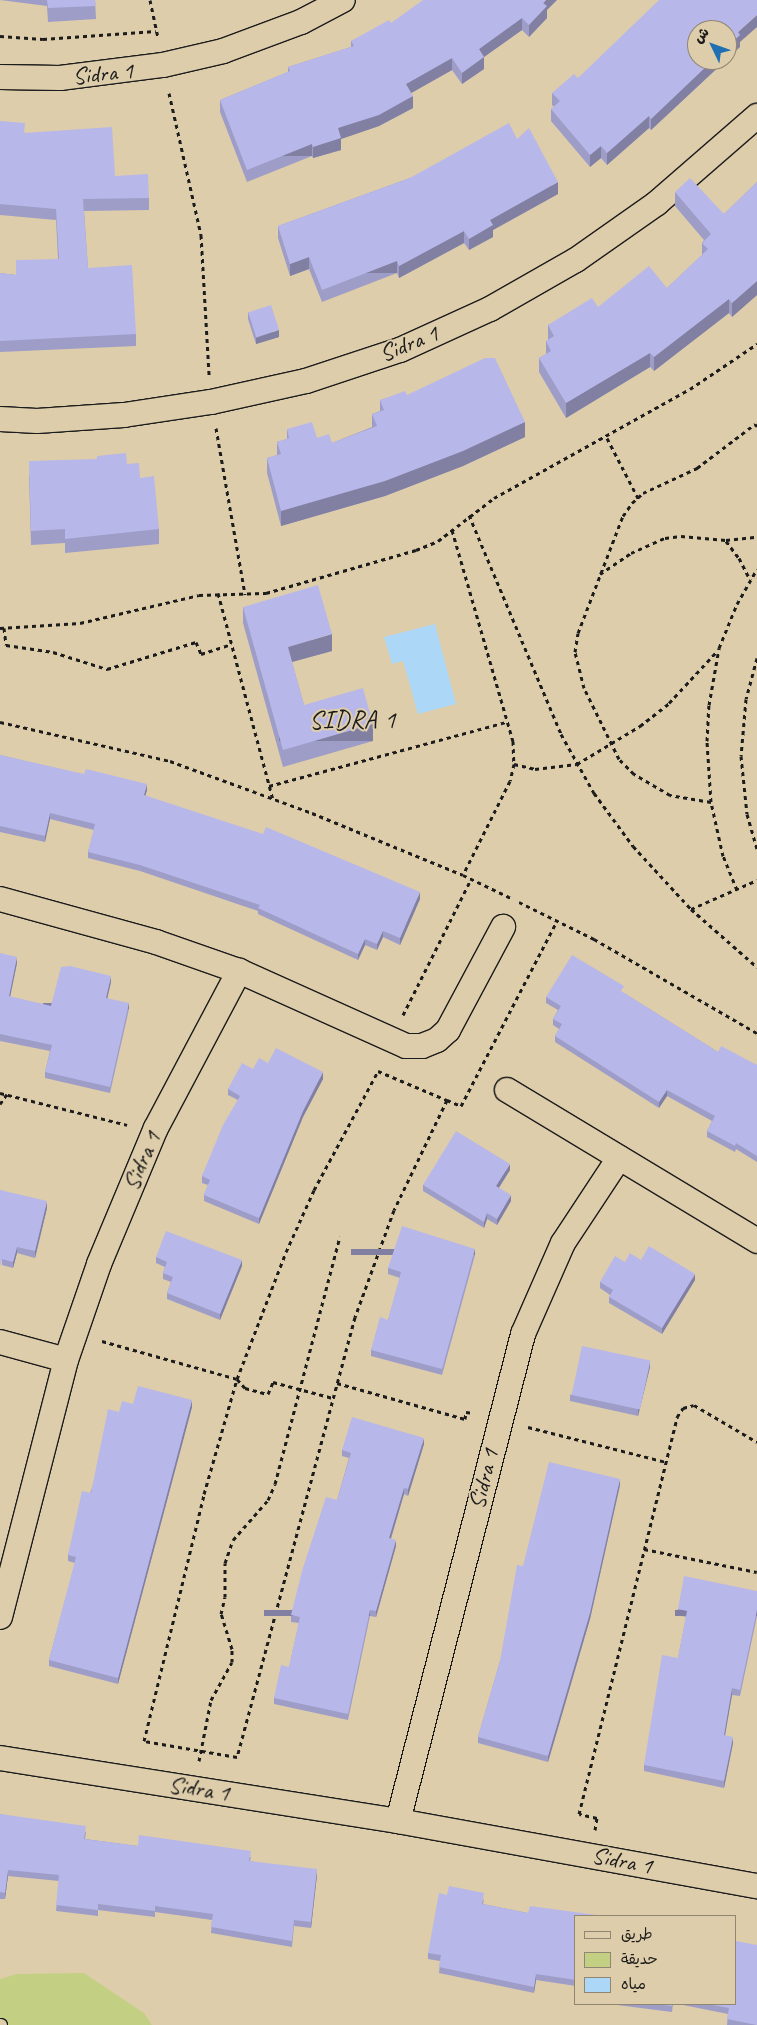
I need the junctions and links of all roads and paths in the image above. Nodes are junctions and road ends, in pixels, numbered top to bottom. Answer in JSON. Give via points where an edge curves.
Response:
{"nodes":[{"id":1,"x":150,"y":0,"type":"edge"},
{"id":2,"x":343,"y":0,"type":"edge"},
{"id":3,"x":156,"y":32,"type":"junction"},
{"id":4,"x":0,"y":36,"type":"edge"},
{"id":5,"x":163,"y":65,"type":"junction"},
{"id":6,"x":0,"y":77,"type":"edge"},
{"id":7,"x":757,"y":116,"type":"edge"},
{"id":8,"x":757,"y":344,"type":"edge"},
{"id":9,"x":211,"y":402,"type":"junction"},
{"id":10,"x":0,"y":419,"type":"edge"},
{"id":11,"x":757,"y":426,"type":"edge"},
{"id":12,"x":607,"y":438,"type":"junction"},
{"id":13,"x":638,"y":498,"type":"junction"},
{"id":14,"x":468,"y":515,"type":"junction"},
{"id":15,"x":452,"y":530,"type":"junction"},
{"id":16,"x":757,"y":537,"type":"edge"},
{"id":17,"x":726,"y":540,"type":"junction"},
{"id":18,"x":757,"y":569,"type":"edge"},
{"id":19,"x":600,"y":574,"type":"junction"},
{"id":20,"x":750,"y":581,"type":"junction"},
{"id":21,"x":218,"y":593,"type":"junction"},
{"id":22,"x":245,"y":595,"type":"junction"},
{"id":23,"x":2,"y":628,"type":"edge"},
{"id":24,"x":232,"y":644,"type":"junction"},
{"id":25,"x":719,"y":648,"type":"junction"},
{"id":26,"x":757,"y":658,"type":"edge"},
{"id":27,"x":0,"y":722,"type":"edge"},
{"id":28,"x":507,"y":722,"type":"junction"},
{"id":29,"x":610,"y":745,"type":"junction"},
{"id":30,"x":514,"y":764,"type":"junction"},
{"id":31,"x":577,"y":764,"type":"junction"},
{"id":32,"x":269,"y":786,"type":"junction"},
{"id":33,"x":273,"y":799,"type":"junction"},
{"id":34,"x":711,"y":802,"type":"junction"},
{"id":35,"x":757,"y":849,"type":"edge"},
{"id":36,"x":463,"y":875,"type":"junction"},
{"id":37,"x":471,"y":879,"type":"junction"},
{"id":38,"x":757,"y":880,"type":"edge"},
{"id":39,"x":737,"y":890,"type":"junction"},
{"id":40,"x":0,"y":899,"type":"edge"},
{"id":41,"x":691,"y":909,"type":"junction"},
{"id":42,"x":557,"y":921,"type":"junction"},
{"id":43,"x":502,"y":927,"type":"dead end"},
{"id":44,"x":757,"y":967,"type":"edge"},
{"id":45,"x":239,"y":971,"type":"junction"},
{"id":46,"x":757,"y":1033,"type":"edge"},
{"id":47,"x":391,"y":1039,"type":"junction"},
{"id":48,"x":507,"y":1090,"type":"dead end"},
{"id":49,"x":0,"y":1093,"type":"edge"},
{"id":50,"x":7,"y":1094,"type":"junction"},
{"id":51,"x":447,"y":1100,"type":"junction"},
{"id":52,"x":0,"y":1104,"type":"edge"},
{"id":53,"x":152,"y":1138,"type":"junction"},
{"id":54,"x":619,"y":1158,"type":"junction"},
{"id":55,"x":340,"y":1236,"type":"dead end"},
{"id":56,"x":757,"y":1241,"type":"edge"},
{"id":57,"x":75,"y":1334,"type":"junction"},
{"id":58,"x":0,"y":1342,"type":"edge"},
{"id":59,"x":66,"y":1360,"type":"junction"},
{"id":60,"x":237,"y":1379,"type":"junction"},
{"id":61,"x":299,"y":1388,"type":"junction"},
{"id":62,"x":333,"y":1398,"type":"junction"},
{"id":63,"x":757,"y":1442,"type":"edge"},
{"id":64,"x":644,"y":1549,"type":"junction"},
{"id":65,"x":757,"y":1572,"type":"edge"},
{"id":66,"x":0,"y":1617,"type":"edge"},
{"id":67,"x":201,"y":1750,"type":"junction"},
{"id":68,"x":0,"y":1758,"type":"edge"},
{"id":69,"x":194,"y":1788,"type":"junction"},
{"id":70,"x":398,"y":1821,"type":"junction"},
{"id":71,"x":591,"y":1855,"type":"junction"},
{"id":72,"x":757,"y":1886,"type":"edge"}],
"edges":[{"from":1,"to":3,"type":"path"},
{"from":2,"to":5,"type":"street","name":"Sidra 1","via":[[301,22],[223,51]]},
{"from":3,"to":4,"type":"path","via":[[43,39]]},
{"from":3,"to":5,"type":"path"},
{"from":5,"to":6,"type":"street","name":"Sidra 1","via":[[60,78]]},
{"from":5,"to":9,"type":"path","via":[[201,235]]},
{"from":7,"to":9,"type":"street","name":"Sidra 1","via":[[657,203],[576,260],[490,309],[400,350],[315,378]]},
{"from":8,"to":12,"type":"path","via":[[690,389]]},
{"from":9,"to":10,"type":"street","name":"Sidra 1","via":[[124,415],[36,421]]},
{"from":9,"to":22,"type":"path"},
{"from":11,"to":13,"type":"path","via":[[755,424],[697,468]]},
{"from":12,"to":13,"type":"path"},
{"from":12,"to":14,"type":"path"},
{"from":13,"to":19,"type":"path","via":[[623,516]]},
{"from":14,"to":15,"type":"path"},
{"from":14,"to":31,"type":"path","via":[[561,734]]},
{"from":15,"to":22,"type":"path","via":[[416,550],[266,593]]},
{"from":15,"to":28,"type":"path"},
{"from":16,"to":17,"type":"path"},
{"from":17,"to":19,"type":"path","via":[[681,536],[665,538],[631,553]]},
{"from":17,"to":20,"type":"path"},
{"from":18,"to":20,"type":"path"},
{"from":19,"to":29,"type":"path","via":[[574,652],[577,671]]},
{"from":20,"to":25,"type":"path"},
{"from":21,"to":22,"type":"path"},
{"from":21,"to":23,"type":"path","via":[[80,622]]},
{"from":21,"to":24,"type":"path"},
{"from":23,"to":24,"type":"path","via":[[6,645],[53,652],[107,669],[196,642],[201,654]]},
{"from":24,"to":32,"type":"path"},
{"from":25,"to":29,"type":"path","via":[[668,703]]},
{"from":25,"to":34,"type":"path","via":[[707,741]]},
{"from":26,"to":35,"type":"path","via":[[746,699],[741,756],[747,814]]},
{"from":27,"to":33,"type":"path","via":[[170,761]]},
{"from":28,"to":30,"type":"path"},
{"from":28,"to":32,"type":"path"},
{"from":29,"to":31,"type":"path"},
{"from":29,"to":34,"type":"path","via":[[634,774],[652,786],[670,794]]},
{"from":30,"to":31,"type":"path","via":[[535,769]]},
{"from":30,"to":36,"type":"path","via":[[510,781]]},
{"from":31,"to":41,"type":"path","via":[[633,846]]},
{"from":32,"to":33,"type":"path"},
{"from":33,"to":36,"type":"path"},
{"from":34,"to":39,"type":"path","via":[[723,856]]},
{"from":36,"to":37,"type":"path"},
{"from":37,"to":42,"type":"path"},
{"from":37,"to":47,"type":"path"},
{"from":38,"to":39,"type":"path"},
{"from":39,"to":41,"type":"path"},
{"from":40,"to":45,"type":"street","via":[[156,942]]},
{"from":41,"to":44,"type":"path"},
{"from":42,"to":46,"type":"path"},
{"from":42,"to":51,"type":"path","via":[[460,1106]]},
{"from":43,"to":47,"type":"street","via":[[448,1030],[437,1040],[422,1046],[406,1046]]},
{"from":45,"to":47,"type":"street"},
{"from":45,"to":53,"type":"street","name":"Sidra 1"},
{"from":48,"to":54,"type":"street"},
{"from":49,"to":50,"type":"path"},
{"from":50,"to":52,"type":"path"},
{"from":50,"to":53,"type":"path","via":[[135,1127]]},
{"from":51,"to":60,"type":"path","via":[[378,1071],[314,1190],[286,1252]]},
{"from":51,"to":62,"type":"path","via":[[371,1268]]},
{"from":53,"to":57,"type":"street","name":"Sidra 1","via":[[99,1264]]},
{"from":54,"to":56,"type":"street"},
{"from":54,"to":70,"type":"street","name":"Sidra 1","via":[[563,1242],[523,1334]]},
{"from":55,"to":61,"type":"path"},
{"from":57,"to":59,"type":"street","name":"Sidra 1"},
{"from":57,"to":60,"type":"path"},
{"from":58,"to":59,"type":"street"},
{"from":59,"to":66,"type":"street","name":"Sidra 1"},
{"from":60,"to":61,"type":"path","via":[[245,1388],[268,1394],[273,1382]]},
{"from":60,"to":67,"type":"path","via":[[206,1486],[144,1740]]},
{"from":61,"to":62,"type":"path"},
{"from":61,"to":67,"type":"path","via":[[272,1492],[233,1540],[225,1563],[225,1597],[221,1614],[232,1649],[232,1662],[211,1700]]},
{"from":62,"to":67,"type":"path","via":[[237,1757]]},
{"from":63,"to":64,"type":"path","via":[[694,1405],[683,1408],[677,1417]]},
{"from":64,"to":65,"type":"path"},
{"from":64,"to":71,"type":"path","via":[[579,1814],[597,1818]]},
{"from":67,"to":69,"type":"path"},
{"from":68,"to":69,"type":"street","name":"Sidra 1"},
{"from":69,"to":70,"type":"street","name":"Sidra 1"},
{"from":70,"to":71,"type":"street","name":"Sidra 1"},
{"from":71,"to":72,"type":"street","name":"Sidra 1"}]}
